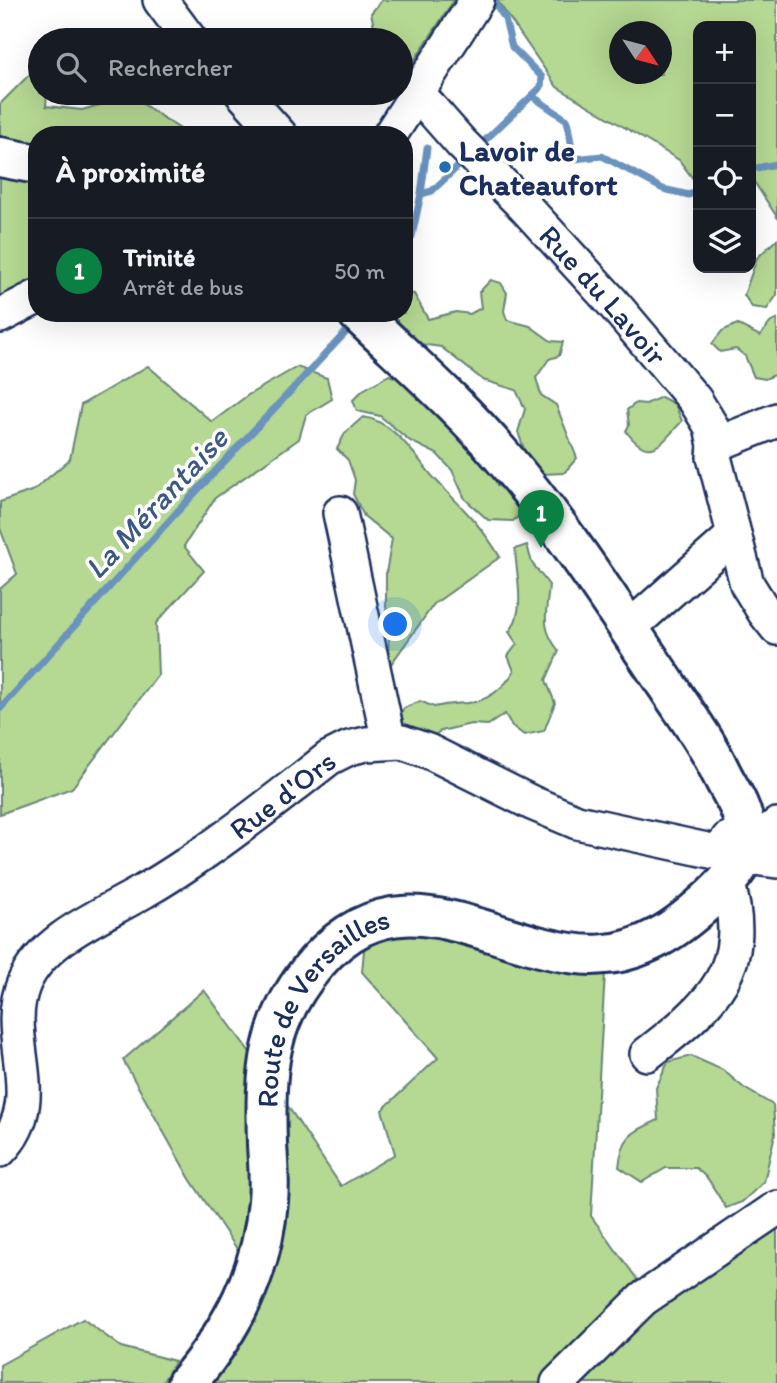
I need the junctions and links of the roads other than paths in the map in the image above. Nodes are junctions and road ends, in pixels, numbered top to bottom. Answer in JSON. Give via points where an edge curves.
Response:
{"nodes":[{"id":1,"x":160,"y":0,"type":"edge"},
{"id":2,"x":476,"y":1,"type":"edge"},
{"id":3,"x":181,"y":28,"type":"edge"},
{"id":4,"x":417,"y":93,"type":"junction"},
{"id":5,"x":413,"y":99,"type":"edge"},
{"id":6,"x":253,"y":105,"type":"edge"},
{"id":7,"x":409,"y":105,"type":"edge"},
{"id":8,"x":272,"y":126,"type":"edge"},
{"id":9,"x":396,"y":126,"type":"edge"},
{"id":10,"x":0,"y":158,"type":"edge"},
{"id":11,"x":28,"y":163,"type":"edge"},
{"id":12,"x":28,"y":302,"type":"edge"},
{"id":13,"x":0,"y":316,"type":"edge"},
{"id":14,"x":367,"y":322,"type":"edge"},
{"id":15,"x":777,"y":420,"type":"edge"},
{"id":16,"x":715,"y":445,"type":"junction"},
{"id":17,"x":340,"y":513,"type":"dead end"},
{"id":18,"x":734,"y":536,"type":"junction"},
{"id":19,"x":777,"y":628,"type":"edge"},
{"id":20,"x":628,"y":629,"type":"junction"},
{"id":21,"x":388,"y":742,"type":"junction"},
{"id":22,"x":746,"y":855,"type":"edge"},
{"id":23,"x":647,"y":1054,"type":"dead end"},
{"id":24,"x":0,"y":1150,"type":"edge"},
{"id":25,"x":777,"y":1208,"type":"edge"},
{"id":26,"x":187,"y":1383,"type":"edge"},
{"id":27,"x":558,"y":1383,"type":"edge"}],
"edges":[{"from":1,"to":3,"type":"street"},
{"from":2,"to":4,"type":"street"},
{"from":4,"to":5,"type":"street"},
{"from":4,"to":16,"type":"street","name":"Rue du Lavoir","via":[[612,302],[705,415]]},
{"from":6,"to":8,"type":"street"},
{"from":7,"to":9,"type":"street"},
{"from":10,"to":11,"type":"main road"},
{"from":12,"to":13,"type":"street"},
{"from":14,"to":20,"type":"main road","via":[[503,457],[556,523]]},
{"from":15,"to":16,"type":"street"},
{"from":16,"to":18,"type":"street","name":"Rue du Lavoir"},
{"from":17,"to":21,"type":"street"},
{"from":18,"to":19,"type":"street","name":"Rue du Lavoir","via":[[747,584]]},
{"from":18,"to":20,"type":"street"},
{"from":20,"to":22,"type":"main road","via":[[709,748],[726,782],[730,814]]},
{"from":21,"to":22,"type":"street","name":"Rue d'Ors","via":[[428,751],[577,822]]},
{"from":21,"to":24,"type":"street","name":"Rue d'Ors","via":[[349,748],[329,758],[204,852],[75,931],[36,962],[17,1004],[22,1111],[14,1134]]},
{"from":22,"to":23,"type":"street","via":[[734,905],[735,948],[729,966],[708,1002]]},
{"from":22,"to":26,"type":"main road","name":"Route de Versailles","via":[[683,920],[657,939],[604,955],[558,951],[458,921],[419,915],[368,924],[319,960],[289,1001],[270,1046],[265,1099],[269,1197],[255,1272],[222,1338]]},
{"from":25,"to":27,"type":"street","via":[[642,1299]]}]}
